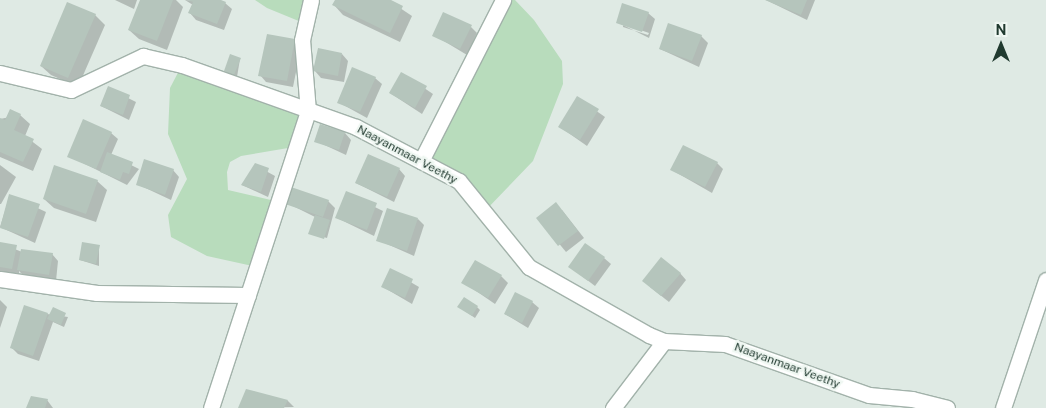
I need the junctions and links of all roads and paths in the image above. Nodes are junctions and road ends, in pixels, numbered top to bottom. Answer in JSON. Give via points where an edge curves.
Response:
{"nodes":[{"id":1,"x":311,"y":0,"type":"edge"},
{"id":2,"x":503,"y":0,"type":"edge"},
{"id":3,"x":0,"y":73,"type":"edge"},
{"id":4,"x":308,"y":111,"type":"junction"},
{"id":5,"x":421,"y":161,"type":"junction"},
{"id":6,"x":0,"y":279,"type":"edge"},
{"id":7,"x":1046,"y":280,"type":"edge"},
{"id":8,"x":248,"y":295,"type":"junction"},
{"id":9,"x":664,"y":341,"type":"junction"},
{"id":10,"x":211,"y":408,"type":"edge"},
{"id":11,"x":613,"y":408,"type":"edge"},
{"id":12,"x":947,"y":408,"type":"edge"},
{"id":13,"x":1003,"y":408,"type":"edge"}],
"edges":[{"from":1,"to":4,"type":"street","via":[[302,40]]},
{"from":2,"to":5,"type":"street"},
{"from":3,"to":4,"type":"street","name":"Naayanmaar Veethy","via":[[71,90],[143,56],[182,65]]},
{"from":4,"to":5,"type":"street","name":"Naayanmaar Veethy","via":[[356,127]]},
{"from":4,"to":8,"type":"street","via":[[275,201]]},
{"from":5,"to":9,"type":"street","name":"Naayanmaar Veethy","via":[[459,181],[529,267]]},
{"from":6,"to":8,"type":"street","via":[[97,293]]},
{"from":7,"to":13,"type":"street"},
{"from":8,"to":10,"type":"street"},
{"from":9,"to":11,"type":"street"},
{"from":9,"to":12,"type":"street","name":"Naayanmaar Veethy","via":[[725,344],[870,395]]}]}
